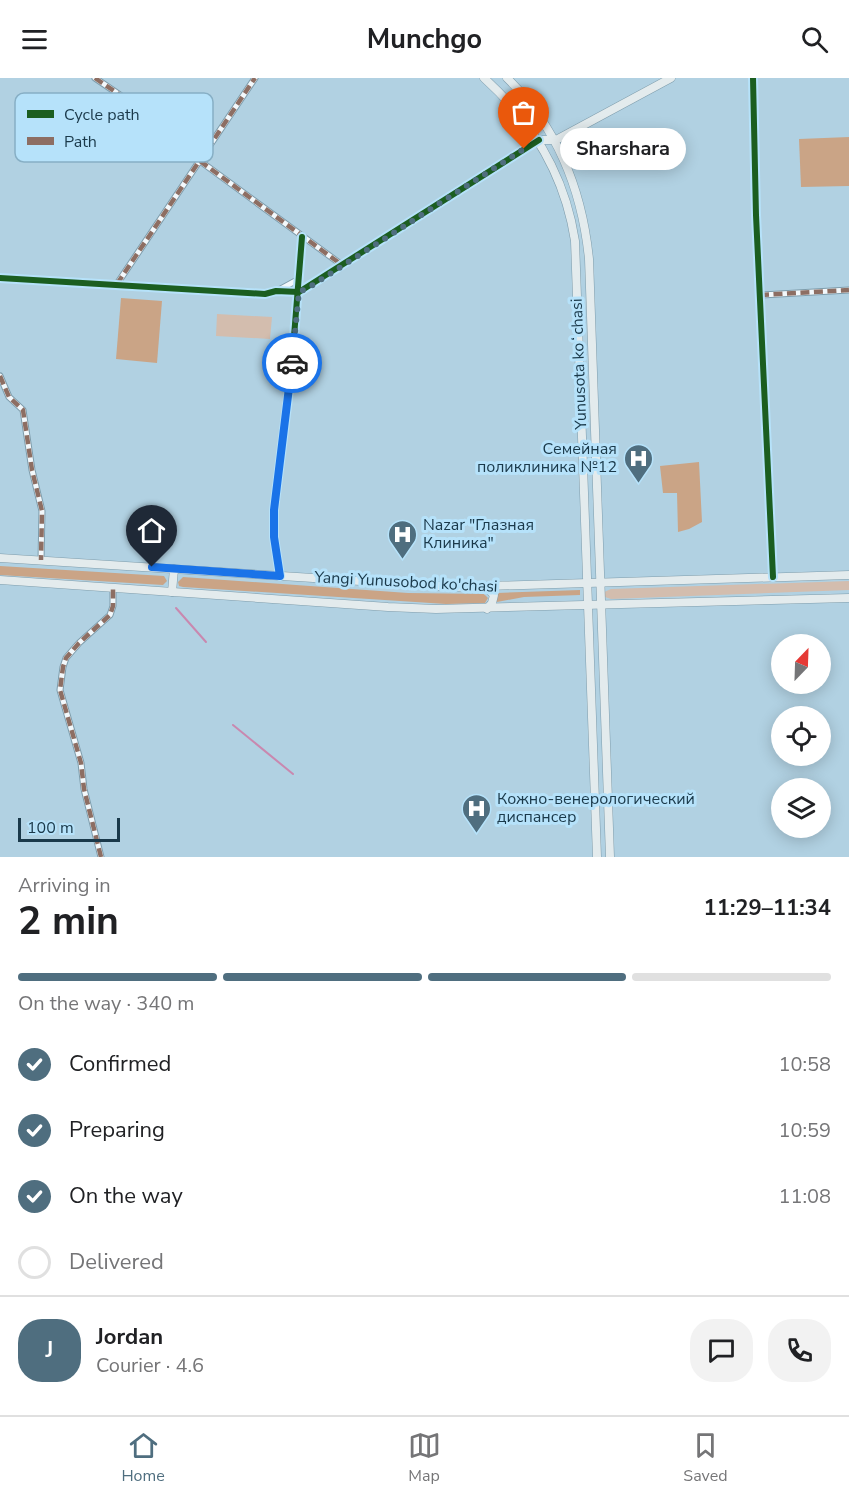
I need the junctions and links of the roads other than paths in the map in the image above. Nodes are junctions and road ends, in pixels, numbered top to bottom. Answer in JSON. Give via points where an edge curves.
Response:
{"nodes":[{"id":1,"x":95,"y":78,"type":"edge"},
{"id":2,"x":255,"y":78,"type":"edge"},
{"id":3,"x":484,"y":78,"type":"edge"},
{"id":4,"x":507,"y":78,"type":"edge"},
{"id":5,"x":670,"y":78,"type":"edge"},
{"id":6,"x":753,"y":78,"type":"edge"},
{"id":7,"x":117,"y":93,"type":"edge"},
{"id":8,"x":539,"y":140,"type":"junction"},
{"id":9,"x":555,"y":140,"type":"junction"},
{"id":10,"x":213,"y":141,"type":"edge"},
{"id":11,"x":546,"y":153,"type":"junction"},
{"id":12,"x":199,"y":162,"type":"edge"},
{"id":13,"x":201,"y":162,"type":"edge"},
{"id":14,"x":302,"y":237,"type":"junction"},
{"id":15,"x":342,"y":265,"type":"junction"},
{"id":16,"x":0,"y":278,"type":"edge"},
{"id":17,"x":299,"y":279,"type":"junction"},
{"id":18,"x":117,"y":284,"type":"junction"},
{"id":19,"x":849,"y":290,"type":"edge"},
{"id":20,"x":276,"y":291,"type":"junction"},
{"id":21,"x":299,"y":292,"type":"junction"},
{"id":22,"x":760,"y":295,"type":"junction"},
{"id":23,"x":0,"y":376,"type":"edge"},
{"id":24,"x":0,"y":558,"type":"edge"},
{"id":25,"x":41,"y":560,"type":"junction"},
{"id":26,"x":174,"y":569,"type":"junction"},
{"id":27,"x":849,"y":575,"type":"edge"},
{"id":28,"x":280,"y":576,"type":"junction"},
{"id":29,"x":773,"y":577,"type":"junction"},
{"id":30,"x":0,"y":580,"type":"edge"},
{"id":31,"x":586,"y":584,"type":"junction"},
{"id":32,"x":600,"y":584,"type":"junction"},
{"id":33,"x":487,"y":587,"type":"junction"},
{"id":34,"x":113,"y":588,"type":"junction"},
{"id":35,"x":172,"y":592,"type":"junction"},
{"id":36,"x":849,"y":598,"type":"edge"},
{"id":37,"x":600,"y":605,"type":"junction"},
{"id":38,"x":587,"y":606,"type":"junction"},
{"id":39,"x":487,"y":609,"type":"junction"},
{"id":40,"x":101,"y":857,"type":"edge"},
{"id":41,"x":597,"y":857,"type":"edge"},
{"id":42,"x":610,"y":857,"type":"edge"}],
"edges":[{"from":1,"to":7,"type":"street"},
{"from":2,"to":10,"type":"street"},
{"from":3,"to":8,"type":"main road","name":"Yunusota koʻchasi","via":[[519,112]]},
{"from":4,"to":9,"type":"main road","name":"Yunusota koʻchasi"},
{"from":5,"to":9,"type":"main road"},
{"from":6,"to":22,"type":"street"},
{"from":8,"to":9,"type":"main road"},
{"from":8,"to":11,"type":"main road","name":"Yunusota koʻchasi"},
{"from":8,"to":15,"type":"street"},
{"from":9,"to":11,"type":"main road"},
{"from":9,"to":32,"type":"main road","name":"Yunusota koʻchasi","via":[[578,196],[589,259]]},
{"from":11,"to":31,"type":"main road","name":"Yunusota koʻchasi","via":[[565,199],[575,242]]},
{"from":12,"to":18,"type":"street"},
{"from":13,"to":14,"type":"street"},
{"from":14,"to":15,"type":"street"},
{"from":14,"to":17,"type":"street"},
{"from":15,"to":21,"type":"street"},
{"from":16,"to":18,"type":"street"},
{"from":17,"to":20,"type":"street"},
{"from":17,"to":21,"type":"street"},
{"from":18,"to":20,"type":"street","via":[[265,294]]},
{"from":19,"to":22,"type":"street"},
{"from":20,"to":21,"type":"street"},
{"from":21,"to":28,"type":"street","via":[[274,510]]},
{"from":22,"to":29,"type":"street"},
{"from":23,"to":25,"type":"street","via":[[9,397],[23,410],[42,511]]},
{"from":24,"to":25,"type":"main road","name":"Yangi Yunusobod ko'chasi"},
{"from":25,"to":26,"type":"main road","name":"Yangi Yunusobod ko'chasi"},
{"from":26,"to":28,"type":"main road","name":"Yangi Yunusobod ko'chasi"},
{"from":26,"to":35,"type":"main road"},
{"from":27,"to":29,"type":"main road","name":"Yangi Yunusobod ko'chasi"},
{"from":28,"to":33,"type":"main road","name":"Yangi Yunusobod ko'chasi"},
{"from":29,"to":32,"type":"main road","name":"Yangi Yunusobod ko'chasi"},
{"from":30,"to":34,"type":"main road","name":"Yangi Yunusobod ko'chasi"},
{"from":31,"to":32,"type":"main road","name":"Yangi Yunusobod ko'chasi"},
{"from":31,"to":33,"type":"main road","name":"Yangi Yunusobod ko'chasi"},
{"from":31,"to":38,"type":"main road","name":"Yunusota koʻchasi"},
{"from":32,"to":37,"type":"main road","name":"Yunusota koʻchasi"},
{"from":33,"to":39,"type":"main road","via":[[494,595]]},
{"from":34,"to":35,"type":"main road","name":"Yangi Yunusobod ko'chasi"},
{"from":34,"to":40,"type":"street","via":[[110,615],[66,658],[60,690]]},
{"from":35,"to":39,"type":"main road","name":"Yangi Yunusobod ko'chasi","via":[[388,607]]},
{"from":36,"to":37,"type":"main road","name":"Yangi Yunusobod ko'chasi"},
{"from":37,"to":38,"type":"main road","name":"Yangi Yunusobod ko'chasi"},
{"from":37,"to":42,"type":"main road","name":"Yunusota koʻchasi"},
{"from":38,"to":39,"type":"main road","name":"Yangi Yunusobod ko'chasi"},
{"from":38,"to":41,"type":"main road","name":"Yunusota koʻchasi"}]}
